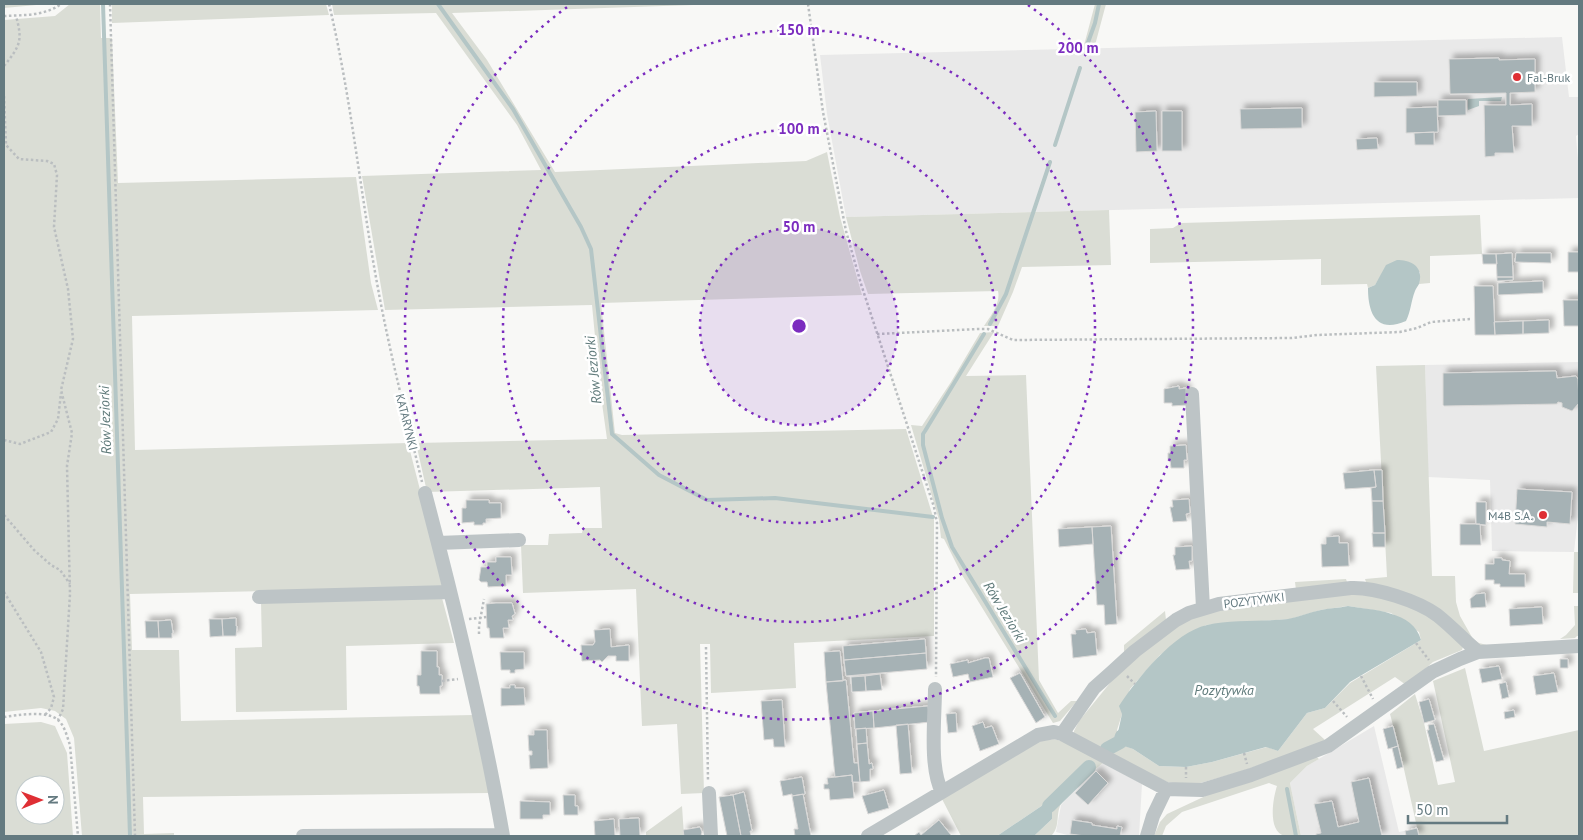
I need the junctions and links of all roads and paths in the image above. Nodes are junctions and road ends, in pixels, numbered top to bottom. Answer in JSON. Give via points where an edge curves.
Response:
{"nodes":[{"id":1,"x":61,"y":4,"type":"edge"},
{"id":2,"x":110,"y":4,"type":"edge"},
{"id":3,"x":330,"y":4,"type":"edge"},
{"id":4,"x":808,"y":4,"type":"edge"},
{"id":5,"x":16,"y":15,"type":"junction"},
{"id":6,"x":4,"y":16,"type":"edge"},
{"id":7,"x":4,"y":66,"type":"edge"},
{"id":8,"x":4,"y":96,"type":"edge"},
{"id":9,"x":1470,"y":319,"type":"dead end"},
{"id":10,"x":877,"y":334,"type":"junction"},
{"id":11,"x":62,"y":390,"type":"junction"},
{"id":12,"x":1192,"y":394,"type":"dead end"},
{"id":13,"x":4,"y":440,"type":"edge"},
{"id":14,"x":425,"y":494,"type":"joint"},
{"id":15,"x":4,"y":516,"type":"edge"},
{"id":16,"x":519,"y":540,"type":"dead end"},
{"id":17,"x":438,"y":543,"type":"junction"},
{"id":18,"x":70,"y":584,"type":"junction"},
{"id":19,"x":4,"y":592,"type":"edge"},
{"id":20,"x":450,"y":592,"type":"junction"},
{"id":21,"x":259,"y":597,"type":"dead end"},
{"id":22,"x":484,"y":599,"type":"dead end"},
{"id":23,"x":1203,"y":608,"type":"junction"},
{"id":24,"x":481,"y":617,"type":"junction"},
{"id":25,"x":488,"y":617,"type":"dead end"},
{"id":26,"x":467,"y":619,"type":"dead end"},
{"id":27,"x":479,"y":634,"type":"dead end"},
{"id":28,"x":1416,"y":643,"type":"dead end"},
{"id":29,"x":1579,"y":646,"type":"edge"},
{"id":30,"x":706,"y":647,"type":"dead end"},
{"id":31,"x":1478,"y":652,"type":"junction"},
{"id":32,"x":1432,"y":663,"type":"dead end"},
{"id":33,"x":1361,"y":676,"type":"dead end"},
{"id":34,"x":461,"y":679,"type":"dead end"},
{"id":35,"x":442,"y":680,"type":"dead end"},
{"id":36,"x":935,"y":689,"type":"joint"},
{"id":37,"x":1369,"y":693,"type":"dead end"},
{"id":38,"x":1333,"y":701,"type":"dead end"},
{"id":39,"x":1342,"y":711,"type":"dead end"},
{"id":40,"x":45,"y":715,"type":"junction"},
{"id":41,"x":4,"y":717,"type":"edge"},
{"id":42,"x":58,"y":720,"type":"junction"},
{"id":43,"x":1062,"y":734,"type":"junction"},
{"id":44,"x":1166,"y":789,"type":"junction"},
{"id":45,"x":942,"y":792,"type":"junction"},
{"id":46,"x":709,"y":793,"type":"joint"},
{"id":47,"x":78,"y":836,"type":"edge"},
{"id":48,"x":136,"y":836,"type":"edge"},
{"id":49,"x":304,"y":836,"type":"edge"},
{"id":50,"x":503,"y":836,"type":"edge"},
{"id":51,"x":711,"y":836,"type":"edge"},
{"id":52,"x":868,"y":836,"type":"edge"},
{"id":53,"x":1147,"y":836,"type":"edge"}],
"edges":[{"from":1,"to":5,"type":"path","via":[[39,13]]},
{"from":2,"to":48,"type":"path"},
{"from":3,"to":14,"type":"path","name":"KATARYNKI","via":[[382,310]]},
{"from":4,"to":10,"type":"path","via":[[836,187]]},
{"from":5,"to":6,"type":"path"},
{"from":5,"to":7,"type":"path","via":[[20,32],[17,50]]},
{"from":8,"to":11,"type":"path","via":[[6,145],[19,159],[54,164],[57,176],[54,227],[68,289],[73,338]]},
{"from":9,"to":10,"type":"path","via":[[1431,322],[1400,332],[1292,338],[1013,340],[979,329]]},
{"from":10,"to":36,"type":"path","via":[[937,523]]},
{"from":11,"to":13,"type":"path","via":[[58,419],[51,432],[20,444]]},
{"from":11,"to":18,"type":"path","via":[[72,433],[67,466]]},
{"from":12,"to":23,"type":"street"},
{"from":14,"to":17,"type":"street"},
{"from":15,"to":18,"type":"path","via":[[34,550],[60,570]]},
{"from":16,"to":17,"type":"street"},
{"from":17,"to":20,"type":"street"},
{"from":18,"to":42,"type":"path","via":[[63,709]]},
{"from":19,"to":40,"type":"path","via":[[42,652],[54,697]]},
{"from":20,"to":21,"type":"street"},
{"from":20,"to":50,"type":"street"},
{"from":22,"to":24,"type":"path"},
{"from":23,"to":31,"type":"street","name":"POZYTYWKI","via":[[1366,588],[1430,611]]},
{"from":23,"to":43,"type":"street","name":"POZYTYWKI","via":[[1176,620],[1121,663],[1094,688]]},
{"from":24,"to":25,"type":"path"},
{"from":24,"to":26,"type":"path"},
{"from":24,"to":27,"type":"path"},
{"from":28,"to":32,"type":"path"},
{"from":29,"to":31,"type":"street"},
{"from":30,"to":46,"type":"path"},
{"from":31,"to":44,"type":"street","via":[[1432,672],[1328,746],[1202,790]]},
{"from":33,"to":37,"type":"path"},
{"from":34,"to":35,"type":"path"},
{"from":36,"to":45,"type":"street","via":[[934,767]]},
{"from":38,"to":39,"type":"path"},
{"from":40,"to":41,"type":"path"},
{"from":40,"to":42,"type":"path"},
{"from":42,"to":47,"type":"path","via":[[70,746]]},
{"from":43,"to":44,"type":"street"},
{"from":43,"to":45,"type":"street","via":[[1046,732],[1038,735]]},
{"from":44,"to":53,"type":"street"},
{"from":45,"to":52,"type":"street"},
{"from":46,"to":51,"type":"street"},
{"from":49,"to":50,"type":"street"}]}
